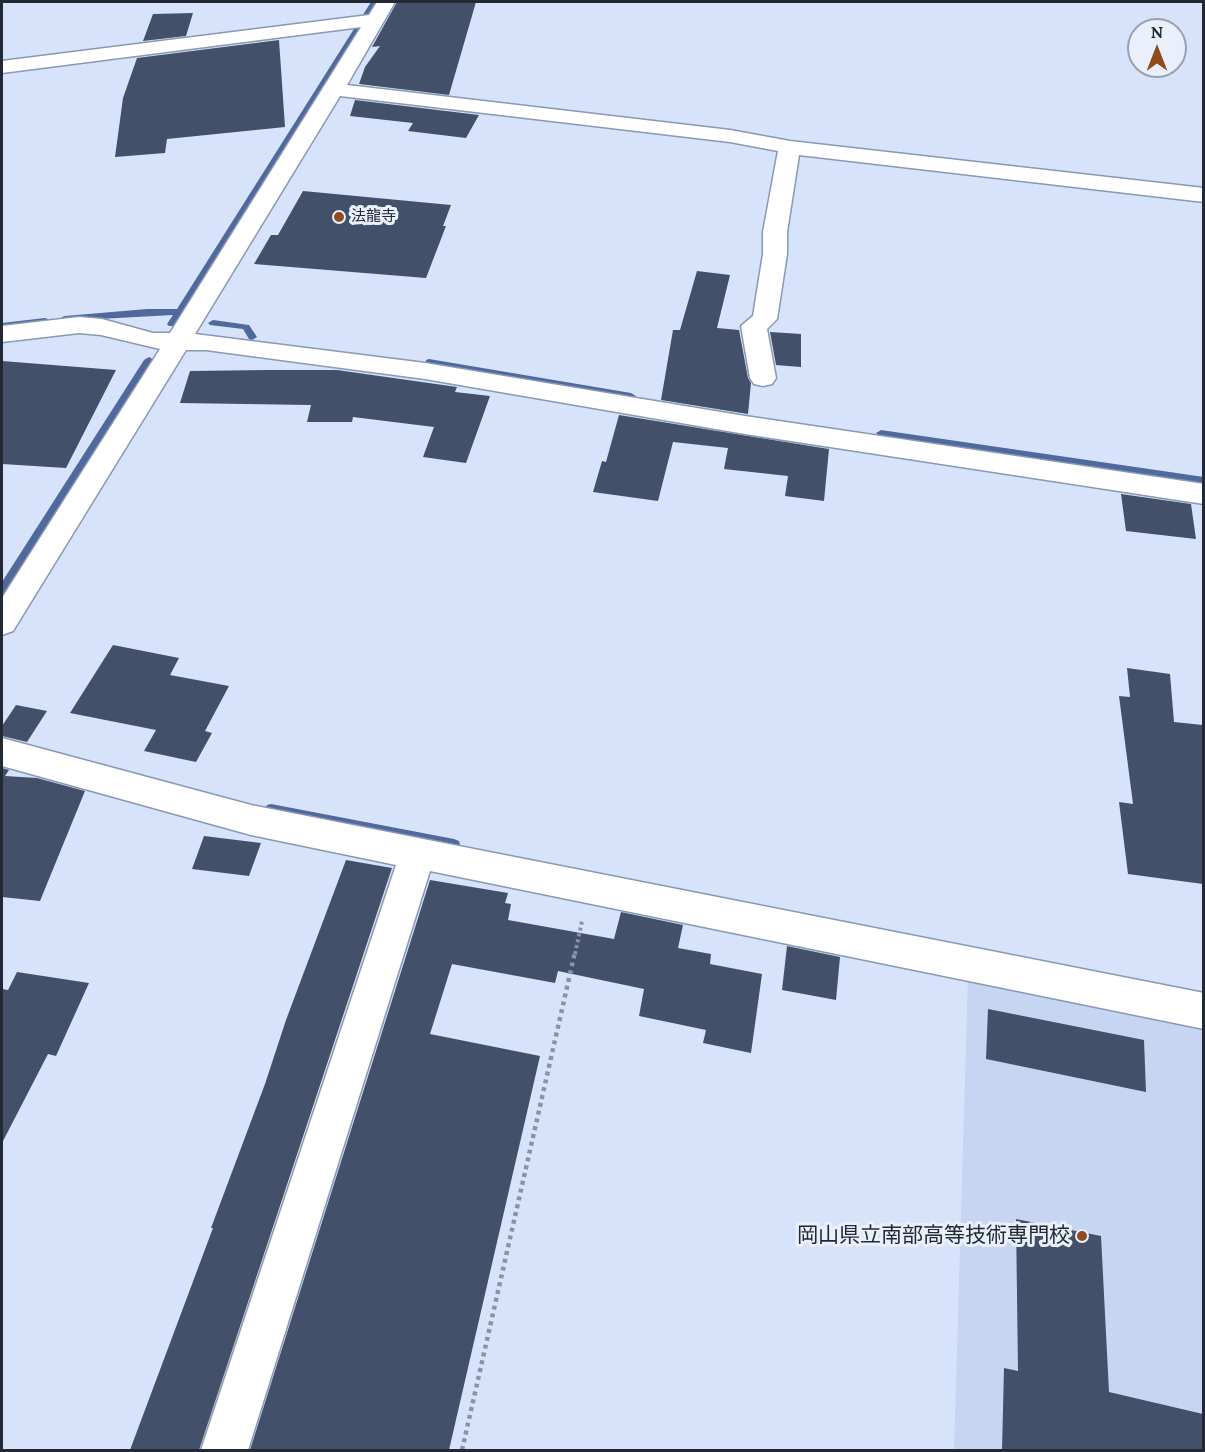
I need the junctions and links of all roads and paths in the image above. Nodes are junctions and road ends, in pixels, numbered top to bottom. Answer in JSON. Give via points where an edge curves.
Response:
{"nodes":[{"id":1,"x":386,"y":2,"type":"edge"},
{"id":2,"x":367,"y":20,"type":"junction"},
{"id":3,"x":2,"y":67,"type":"edge"},
{"id":4,"x":333,"y":89,"type":"junction"},
{"id":5,"x":790,"y":147,"type":"junction"},
{"id":6,"x":1203,"y":195,"type":"edge"},
{"id":7,"x":2,"y":334,"type":"edge"},
{"id":8,"x":177,"y":342,"type":"junction"},
{"id":9,"x":763,"y":378,"type":"dead end"},
{"id":10,"x":1203,"y":494,"type":"edge"},
{"id":11,"x":2,"y":623,"type":"edge"},
{"id":12,"x":2,"y":752,"type":"edge"},
{"id":13,"x":418,"y":853,"type":"junction"},
{"id":14,"x":590,"y":888,"type":"junction"},
{"id":15,"x":1203,"y":1011,"type":"edge"},
{"id":16,"x":224,"y":1450,"type":"edge"},
{"id":17,"x":462,"y":1450,"type":"edge"}],
"edges":[{"from":1,"to":2,"type":"street"},
{"from":2,"to":3,"type":"street"},
{"from":2,"to":4,"type":"street"},
{"from":4,"to":5,"type":"street","via":[[730,136]]},
{"from":4,"to":8,"type":"street"},
{"from":5,"to":6,"type":"street"},
{"from":5,"to":9,"type":"street","via":[[765,319],[754,326]]},
{"from":7,"to":8,"type":"street","via":[[79,325],[152,341]]},
{"from":8,"to":10,"type":"street","via":[[206,342],[425,371],[745,425]]},
{"from":8,"to":11,"type":"street"},
{"from":12,"to":13,"type":"street","via":[[251,820]]},
{"from":13,"to":14,"type":"street"},
{"from":13,"to":16,"type":"street"},
{"from":14,"to":15,"type":"street"},
{"from":14,"to":17,"type":"path"}]}
